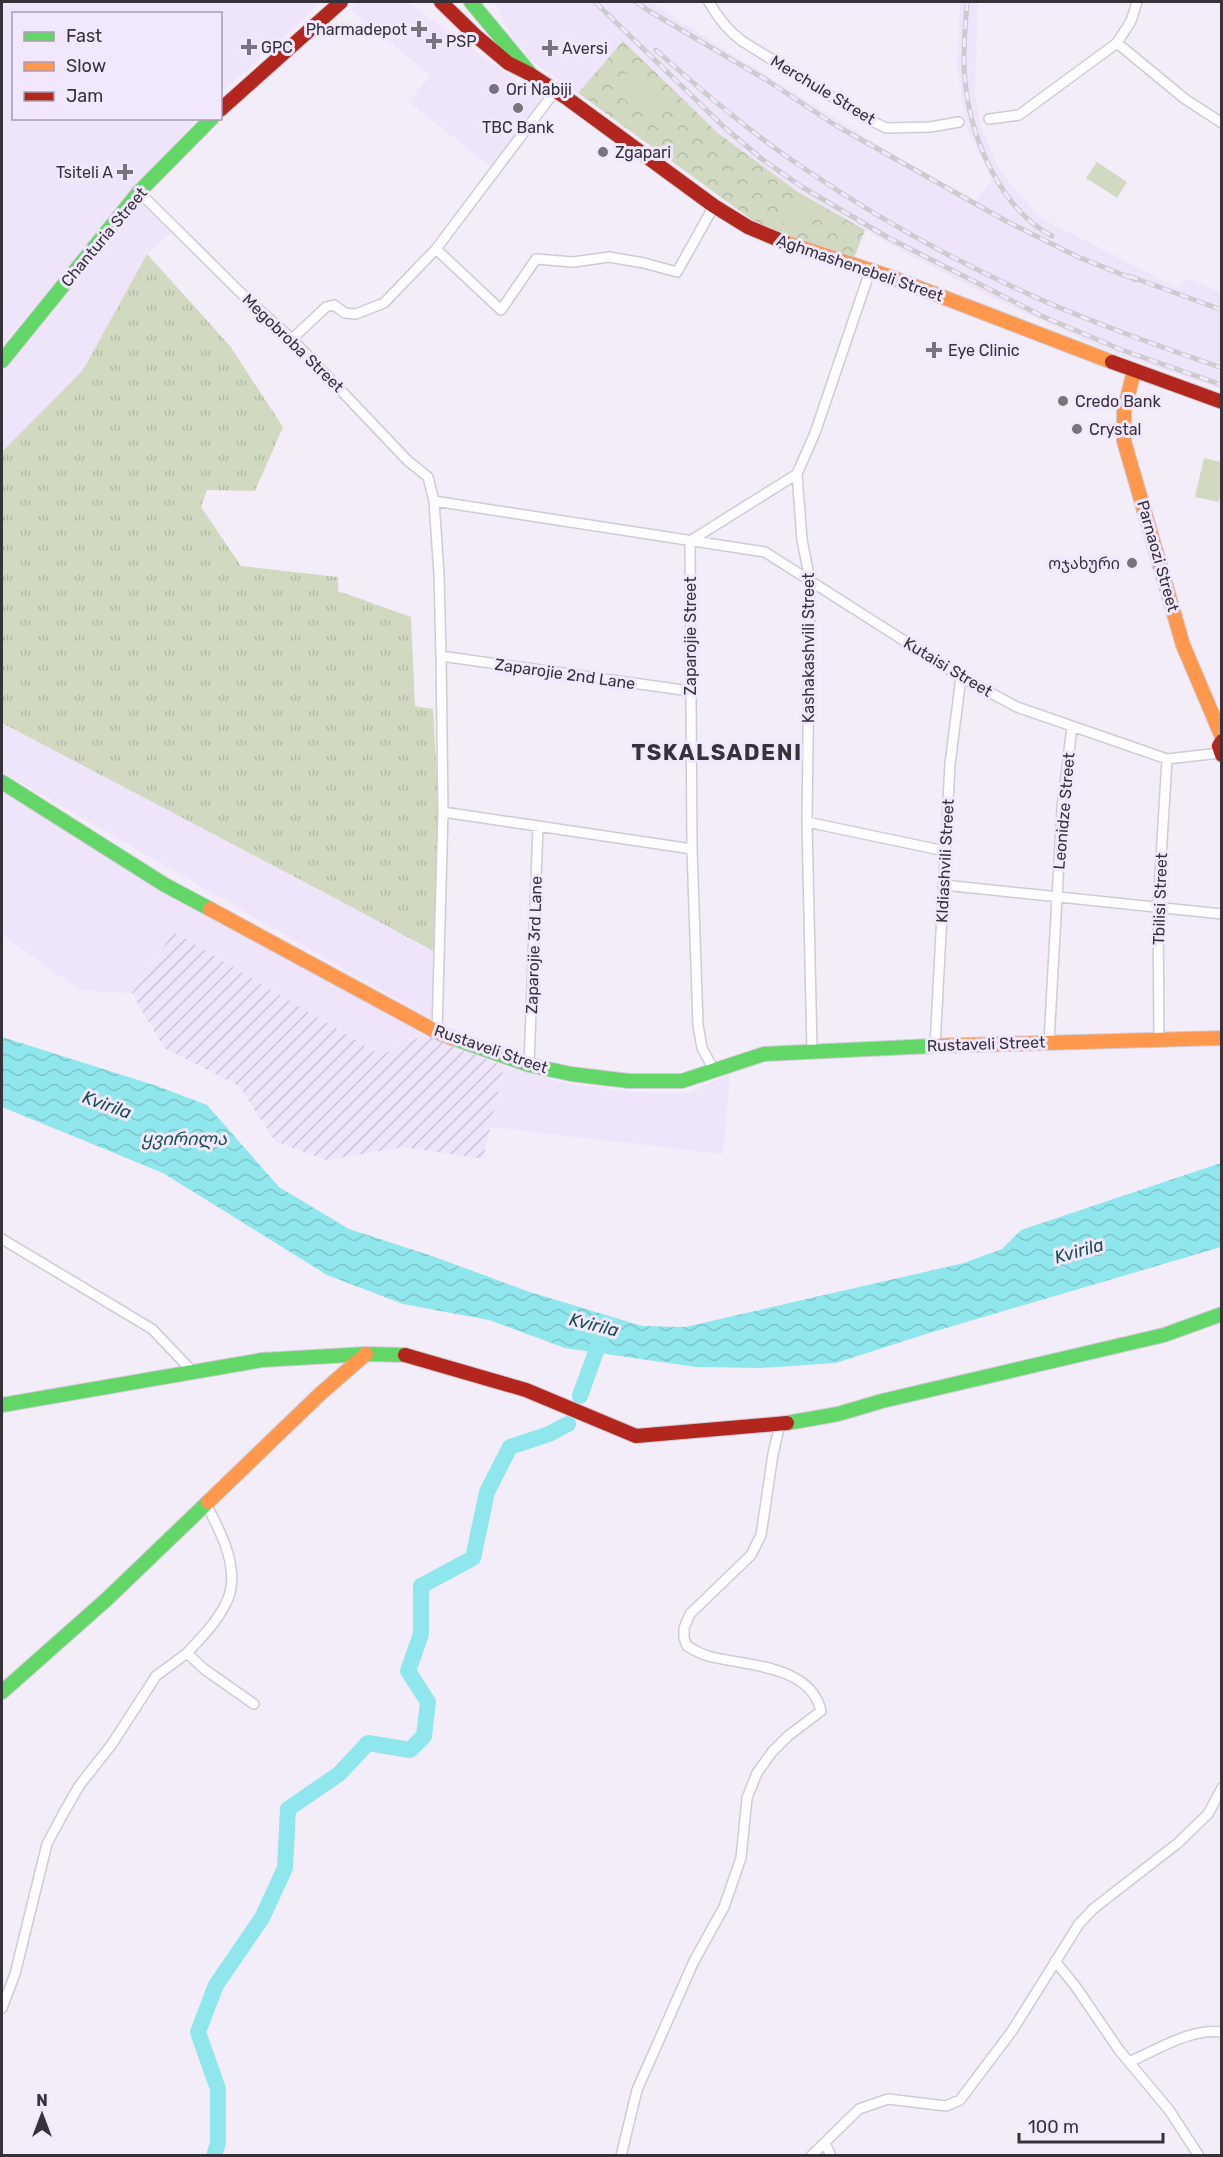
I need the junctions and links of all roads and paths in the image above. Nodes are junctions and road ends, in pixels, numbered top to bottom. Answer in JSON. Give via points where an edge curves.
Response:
{"nodes":[{"id":1,"x":341,"y":2,"type":"edge"},
{"id":2,"x":471,"y":2,"type":"edge"},
{"id":3,"x":709,"y":2,"type":"edge"},
{"id":4,"x":1137,"y":2,"type":"edge"},
{"id":5,"x":444,"y":3,"type":"edge"},
{"id":6,"x":1117,"y":43,"type":"junction"},
{"id":7,"x":530,"y":74,"type":"junction"},
{"id":8,"x":555,"y":91,"type":"junction"},
{"id":9,"x":222,"y":108,"type":"edge"},
{"id":10,"x":989,"y":119,"type":"dead end"},
{"id":11,"x":210,"y":120,"type":"edge"},
{"id":12,"x":959,"y":122,"type":"dead end"},
{"id":13,"x":1221,"y":123,"type":"edge"},
{"id":14,"x":140,"y":192,"type":"junction"},
{"id":15,"x":714,"y":206,"type":"junction"},
{"id":16,"x":436,"y":249,"type":"junction"},
{"id":17,"x":870,"y":271,"type":"junction"},
{"id":18,"x":292,"y":339,"type":"junction"},
{"id":19,"x":2,"y":362,"type":"edge"},
{"id":20,"x":1134,"y":371,"type":"junction"},
{"id":21,"x":1221,"y":402,"type":"edge"},
{"id":22,"x":797,"y":474,"type":"junction"},
{"id":23,"x":434,"y":501,"type":"junction"},
{"id":24,"x":690,"y":541,"type":"junction"},
{"id":25,"x":810,"y":580,"type":"junction"},
{"id":26,"x":441,"y":656,"type":"junction"},
{"id":27,"x":961,"y":677,"type":"junction"},
{"id":28,"x":690,"y":691,"type":"junction"},
{"id":29,"x":1072,"y":727,"type":"junction"},
{"id":30,"x":1221,"y":737,"type":"edge"},
{"id":31,"x":1221,"y":750,"type":"edge"},
{"id":32,"x":1167,"y":759,"type":"junction"},
{"id":33,"x":2,"y":782,"type":"edge"},
{"id":34,"x":443,"y":812,"type":"junction"},
{"id":35,"x":807,"y":822,"type":"junction"},
{"id":36,"x":538,"y":826,"type":"junction"},
{"id":37,"x":692,"y":849,"type":"junction"},
{"id":38,"x":945,"y":851,"type":"junction"},
{"id":39,"x":944,"y":885,"type":"junction"},
{"id":40,"x":1056,"y":896,"type":"junction"},
{"id":41,"x":1158,"y":907,"type":"junction"},
{"id":42,"x":1221,"y":914,"type":"edge"},
{"id":43,"x":437,"y":1032,"type":"junction"},
{"id":44,"x":1221,"y":1038,"type":"edge"},
{"id":45,"x":1159,"y":1040,"type":"junction"},
{"id":46,"x":1049,"y":1042,"type":"junction"},
{"id":47,"x":935,"y":1046,"type":"junction"},
{"id":48,"x":812,"y":1051,"type":"junction"},
{"id":49,"x":529,"y":1065,"type":"junction"},
{"id":50,"x":714,"y":1070,"type":"junction"},
{"id":51,"x":2,"y":1239,"type":"edge"},
{"id":52,"x":1221,"y":1314,"type":"edge"},
{"id":53,"x":366,"y":1354,"type":"junction"},
{"id":54,"x":193,"y":1372,"type":"junction"},
{"id":55,"x":2,"y":1405,"type":"edge"},
{"id":56,"x":780,"y":1424,"type":"junction"},
{"id":57,"x":206,"y":1504,"type":"junction"},
{"id":58,"x":187,"y":1653,"type":"junction"},
{"id":59,"x":2,"y":1692,"type":"edge"},
{"id":60,"x":254,"y":1704,"type":"dead end"},
{"id":61,"x":1221,"y":1788,"type":"edge"},
{"id":62,"x":1055,"y":1961,"type":"junction"},
{"id":63,"x":2,"y":2008,"type":"edge"},
{"id":64,"x":1221,"y":2031,"type":"edge"},
{"id":65,"x":1129,"y":2062,"type":"junction"},
{"id":66,"x":825,"y":2143,"type":"junction"},
{"id":67,"x":621,"y":2156,"type":"edge"},
{"id":68,"x":811,"y":2156,"type":"edge"},
{"id":69,"x":831,"y":2156,"type":"edge"},
{"id":70,"x":1199,"y":2156,"type":"edge"}],
"edges":[{"from":1,"to":9,"type":"street"},
{"from":2,"to":7,"type":"street","name":"Aghmashenebeli Street"},
{"from":3,"to":12,"type":"street","name":"Merchule Street","via":[[718,19],[742,42],[886,128]]},
{"from":4,"to":6,"type":"street"},
{"from":5,"to":7,"type":"street","name":"Aghmashenebeli Street","via":[[508,63]]},
{"from":6,"to":10,"type":"street","via":[[1019,115]]},
{"from":6,"to":13,"type":"street"},
{"from":7,"to":8,"type":"street","name":"Aghmashenebeli Street"},
{"from":8,"to":15,"type":"street","name":"Aghmashenebeli Street"},
{"from":8,"to":16,"type":"street"},
{"from":11,"to":14,"type":"street","name":"Chanturia Street"},
{"from":14,"to":18,"type":"street","name":"Megobroba Street"},
{"from":14,"to":19,"type":"street","name":"Chanturia Street"},
{"from":15,"to":16,"type":"street","via":[[676,272],[609,257],[573,262],[536,259],[501,310]]},
{"from":15,"to":17,"type":"street","name":"Aghmashenebeli Street","via":[[774,238]]},
{"from":16,"to":18,"type":"street","via":[[384,303],[356,314],[345,313],[334,305],[326,307]]},
{"from":17,"to":20,"type":"street","name":"Aghmashenebeli Street"},
{"from":17,"to":22,"type":"street","via":[[815,433]]},
{"from":18,"to":23,"type":"street","name":"Megobroba Street","via":[[408,461],[428,477]]},
{"from":20,"to":21,"type":"street","name":"Aghmashenebeli Street"},
{"from":20,"to":30,"type":"street","name":"Parnaozi Street","via":[[1124,411],[1124,441],[1183,645]]},
{"from":22,"to":24,"type":"street"},
{"from":22,"to":25,"type":"street","name":"Kashakashvili Street","via":[[802,540]]},
{"from":23,"to":24,"type":"street","name":"Kutaisi Street"},
{"from":23,"to":26,"type":"street"},
{"from":24,"to":25,"type":"street","name":"Kutaisi Street","via":[[765,552]]},
{"from":24,"to":28,"type":"street","name":"Zaparojie Street"},
{"from":25,"to":27,"type":"street","name":"Kutaisi Street"},
{"from":25,"to":35,"type":"street","name":"Kashakashvili Street"},
{"from":26,"to":28,"type":"street","name":"Zaparojie 2nd Lane"},
{"from":26,"to":34,"type":"street"},
{"from":27,"to":29,"type":"street","name":"Kutaisi Street","via":[[1017,707]]},
{"from":27,"to":38,"type":"street","name":"Kldiashvili Street"},
{"from":28,"to":37,"type":"street","name":"Zaparojie Street"},
{"from":29,"to":32,"type":"street","name":"Kutaisi Street"},
{"from":29,"to":40,"type":"street","name":"Leonidze Street"},
{"from":31,"to":32,"type":"street","name":"Kutaisi Street"},
{"from":32,"to":41,"type":"street","name":"Tbilisi Street"},
{"from":33,"to":43,"type":"street","name":"Rustaveli Street","via":[[165,885]]},
{"from":34,"to":36,"type":"street"},
{"from":34,"to":43,"type":"street"},
{"from":35,"to":38,"type":"street"},
{"from":35,"to":48,"type":"street","name":"Kashakashvili Street"},
{"from":36,"to":37,"type":"street"},
{"from":36,"to":49,"type":"street","name":"Zaparojie 3rd Lane"},
{"from":37,"to":50,"type":"street","name":"Zaparojie Street","via":[[698,1024],[702,1048]]},
{"from":38,"to":39,"type":"street","name":"Kldiashvili Street"},
{"from":39,"to":40,"type":"street"},
{"from":39,"to":47,"type":"street","name":"Kldiashvili Street"},
{"from":40,"to":41,"type":"street"},
{"from":40,"to":46,"type":"street","name":"Leonidze Street"},
{"from":41,"to":42,"type":"street"},
{"from":41,"to":45,"type":"street","name":"Tbilisi Street"},
{"from":43,"to":49,"type":"street","name":"Rustaveli Street"},
{"from":44,"to":45,"type":"street","name":"Rustaveli Street"},
{"from":45,"to":46,"type":"street","name":"Rustaveli Street"},
{"from":46,"to":47,"type":"street","name":"Rustaveli Street"},
{"from":47,"to":48,"type":"street","name":"Rustaveli Street"},
{"from":48,"to":50,"type":"street","name":"Rustaveli Street","via":[[764,1054]]},
{"from":49,"to":50,"type":"street","name":"Rustaveli Street","via":[[629,1081],[682,1081]]},
{"from":51,"to":54,"type":"street","via":[[152,1329]]},
{"from":52,"to":56,"type":"street","via":[[1164,1335],[838,1414]]},
{"from":53,"to":54,"type":"street","via":[[262,1360]]},
{"from":53,"to":56,"type":"street","via":[[406,1355],[526,1390],[636,1436]]},
{"from":53,"to":57,"type":"street"},
{"from":54,"to":55,"type":"street"},
{"from":56,"to":67,"type":"street","via":[[761,1535],[751,1555],[690,1614],[684,1638],[687,1646],[699,1653],[756,1664],[807,1685],[820,1711],[780,1744],[757,1773],[747,1798],[741,1858],[724,1907],[693,1961],[637,2090]]},
{"from":57,"to":58,"type":"street","via":[[222,1533],[232,1576],[226,1604]]},
{"from":57,"to":59,"type":"street"},
{"from":58,"to":60,"type":"street"},
{"from":58,"to":63,"type":"street","via":[[156,1676],[79,1786],[47,1844],[15,1974]]},
{"from":61,"to":62,"type":"street","via":[[1208,1814],[1178,1844],[1093,1909]]},
{"from":62,"to":65,"type":"street"},
{"from":62,"to":66,"type":"street","via":[[1012,2031],[960,2100],[946,2106],[888,2099],[859,2109]]},
{"from":64,"to":65,"type":"street","via":[[1176,2041]]},
{"from":65,"to":70,"type":"street","via":[[1169,2110]]},
{"from":66,"to":68,"type":"street"},
{"from":66,"to":69,"type":"street"}]}
